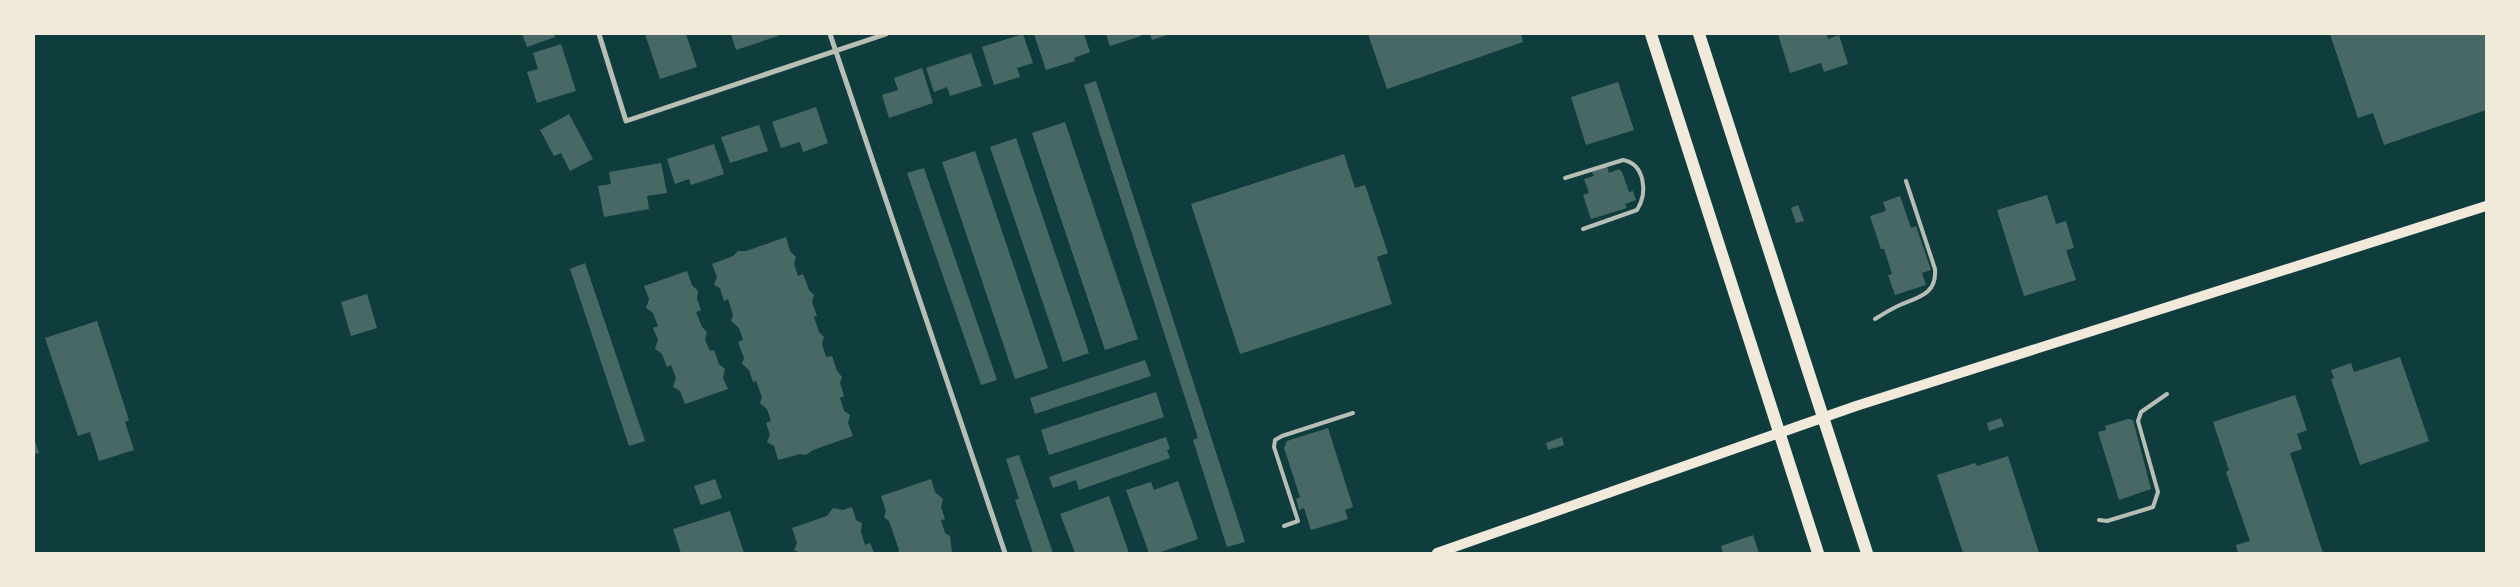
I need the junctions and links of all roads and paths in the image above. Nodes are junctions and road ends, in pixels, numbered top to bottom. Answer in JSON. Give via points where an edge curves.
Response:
{"nodes":[{"id":1,"x":599,"y":34,"type":"edge"},
{"id":2,"x":830,"y":34,"type":"edge"},
{"id":3,"x":886,"y":34,"type":"edge"},
{"id":4,"x":1651,"y":34,"type":"edge"},
{"id":5,"x":1699,"y":34,"type":"edge"},
{"id":6,"x":836,"y":51,"type":"junction"},
{"id":7,"x":1566,"y":178,"type":"dead end"},
{"id":8,"x":1906,"y":181,"type":"dead end"},
{"id":9,"x":2486,"y":206,"type":"edge"},
{"id":10,"x":1583,"y":229,"type":"dead end"},
{"id":11,"x":1875,"y":319,"type":"dead end"},
{"id":12,"x":2167,"y":394,"type":"dead end"},
{"id":13,"x":1353,"y":413,"type":"dead end"},
{"id":14,"x":1824,"y":417,"type":"junction"},
{"id":15,"x":1779,"y":433,"type":"junction"},
{"id":16,"x":2099,"y":520,"type":"dead end"},
{"id":17,"x":1284,"y":526,"type":"dead end"},
{"id":18,"x":1005,"y":553,"type":"edge"},
{"id":19,"x":1437,"y":553,"type":"edge"},
{"id":20,"x":1818,"y":553,"type":"edge"},
{"id":21,"x":1867,"y":553,"type":"edge"}],
"edges":[{"from":1,"to":6,"type":"street","via":[[626,121]]},
{"from":2,"to":6,"type":"street"},
{"from":3,"to":6,"type":"street"},
{"from":4,"to":15,"type":"main road"},
{"from":5,"to":14,"type":"main road"},
{"from":6,"to":18,"type":"street"},
{"from":7,"to":10,"type":"lane","via":[[1623,160],[1639,170],[1644,193],[1637,210]]},
{"from":8,"to":11,"type":"lane","via":[[1936,279],[1925,295]]},
{"from":9,"to":14,"type":"main road"},
{"from":12,"to":16,"type":"lane","via":[[2141,412],[2138,421],[2158,492],[2153,507],[2107,521]]},
{"from":13,"to":17,"type":"lane","via":[[1275,440],[1274,447],[1298,521]]},
{"from":14,"to":15,"type":"main road"},
{"from":14,"to":21,"type":"main road"},
{"from":15,"to":19,"type":"main road"},
{"from":15,"to":20,"type":"main road"}]}
